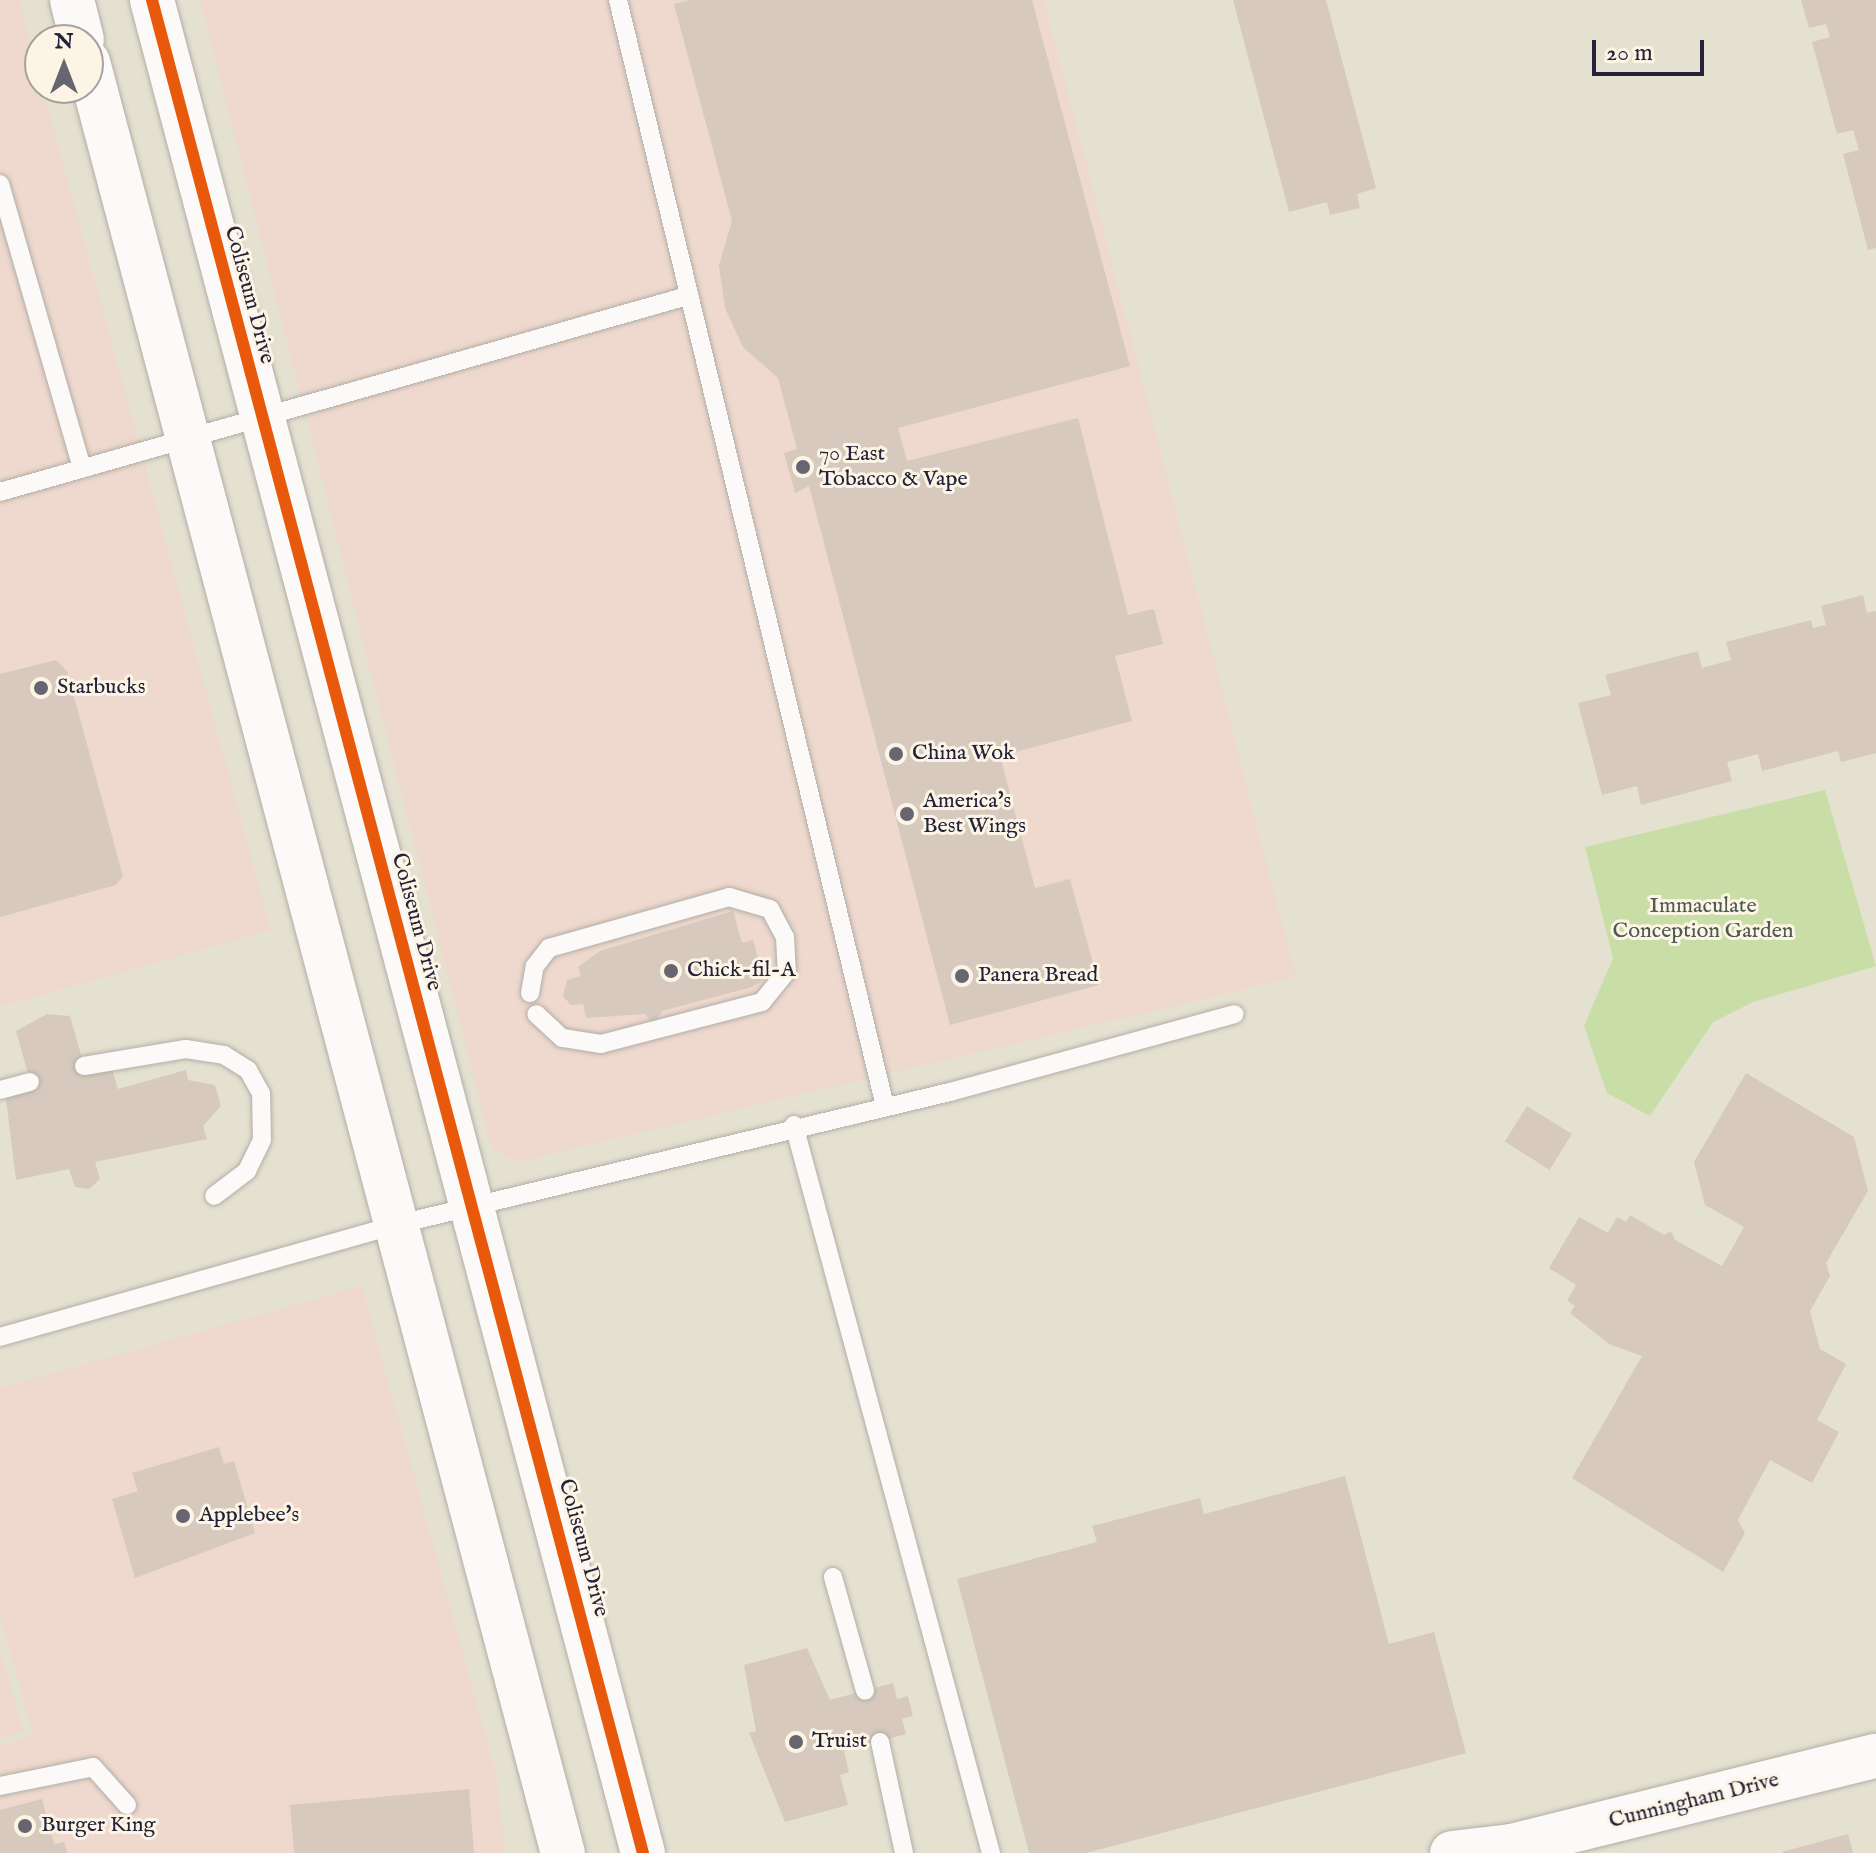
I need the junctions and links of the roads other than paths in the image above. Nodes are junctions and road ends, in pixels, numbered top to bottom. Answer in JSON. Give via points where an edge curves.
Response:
{"nodes":[{"id":1,"x":72,"y":0,"type":"edge"},
{"id":2,"x":152,"y":0,"type":"edge"},
{"id":3,"x":618,"y":0,"type":"edge"},
{"id":4,"x":78,"y":24,"type":"edge"},
{"id":5,"x":99,"y":104,"type":"edge"},
{"id":6,"x":0,"y":184,"type":"edge"},
{"id":7,"x":687,"y":296,"type":"junction"},
{"id":8,"x":260,"y":415,"type":"junction"},
{"id":9,"x":187,"y":437,"type":"junction"},
{"id":10,"x":82,"y":468,"type":"junction"},
{"id":11,"x":0,"y":492,"type":"edge"},
{"id":12,"x":530,"y":993,"type":"dead end"},
{"id":13,"x":536,"y":1014,"type":"dead end"},
{"id":14,"x":1235,"y":1014,"type":"dead end"},
{"id":15,"x":84,"y":1066,"type":"dead end"},
{"id":16,"x":30,"y":1082,"type":"dead end"},
{"id":17,"x":0,"y":1090,"type":"edge"},
{"id":18,"x":885,"y":1106,"type":"junction"},
{"id":19,"x":794,"y":1125,"type":"junction"},
{"id":20,"x":214,"y":1196,"type":"dead end"},
{"id":21,"x":470,"y":1206,"type":"junction"},
{"id":22,"x":395,"y":1225,"type":"junction"},
{"id":23,"x":0,"y":1337,"type":"edge"},
{"id":24,"x":833,"y":1577,"type":"dead end"},
{"id":25,"x":865,"y":1691,"type":"dead end"},
{"id":26,"x":880,"y":1742,"type":"dead end"},
{"id":27,"x":1876,"y":1756,"type":"edge"},
{"id":28,"x":0,"y":1786,"type":"edge"},
{"id":29,"x":127,"y":1805,"type":"dead end"},
{"id":30,"x":1501,"y":1850,"type":"edge"},
{"id":31,"x":563,"y":1853,"type":"edge"},
{"id":32,"x":643,"y":1853,"type":"edge"},
{"id":33,"x":904,"y":1853,"type":"edge"},
{"id":34,"x":991,"y":1853,"type":"edge"},
{"id":35,"x":1452,"y":1853,"type":"edge"}],
"edges":[{"from":1,"to":4,"type":"street"},
{"from":2,"to":8,"type":"street","name":"Coliseum Drive"},
{"from":3,"to":7,"type":"lane"},
{"from":5,"to":9,"type":"street"},
{"from":6,"to":10,"type":"lane"},
{"from":7,"to":8,"type":"lane"},
{"from":7,"to":18,"type":"lane"},
{"from":8,"to":9,"type":"lane"},
{"from":8,"to":21,"type":"street","name":"Coliseum Drive"},
{"from":9,"to":10,"type":"lane"},
{"from":9,"to":22,"type":"street"},
{"from":10,"to":11,"type":"lane"},
{"from":12,"to":13,"type":"lane","via":[[541,956],[561,942],[729,897],[758,902],[781,921],[787,971],[762,1002],[601,1044],[562,1038]]},
{"from":14,"to":18,"type":"lane"},
{"from":15,"to":20,"type":"lane","via":[[186,1049],[224,1055],[248,1070],[261,1093],[262,1140],[247,1171]]},
{"from":16,"to":17,"type":"lane"},
{"from":18,"to":19,"type":"lane"},
{"from":19,"to":21,"type":"lane"},
{"from":19,"to":34,"type":"lane"},
{"from":21,"to":22,"type":"lane"},
{"from":21,"to":32,"type":"street","name":"Coliseum Drive"},
{"from":22,"to":23,"type":"lane"},
{"from":22,"to":31,"type":"street"},
{"from":24,"to":25,"type":"lane"},
{"from":26,"to":33,"type":"lane"},
{"from":27,"to":30,"type":"street","name":"Cunningham Drive"},
{"from":28,"to":29,"type":"lane","via":[[93,1767]]},
{"from":30,"to":35,"type":"street","name":"Cunningham Drive"}]}
